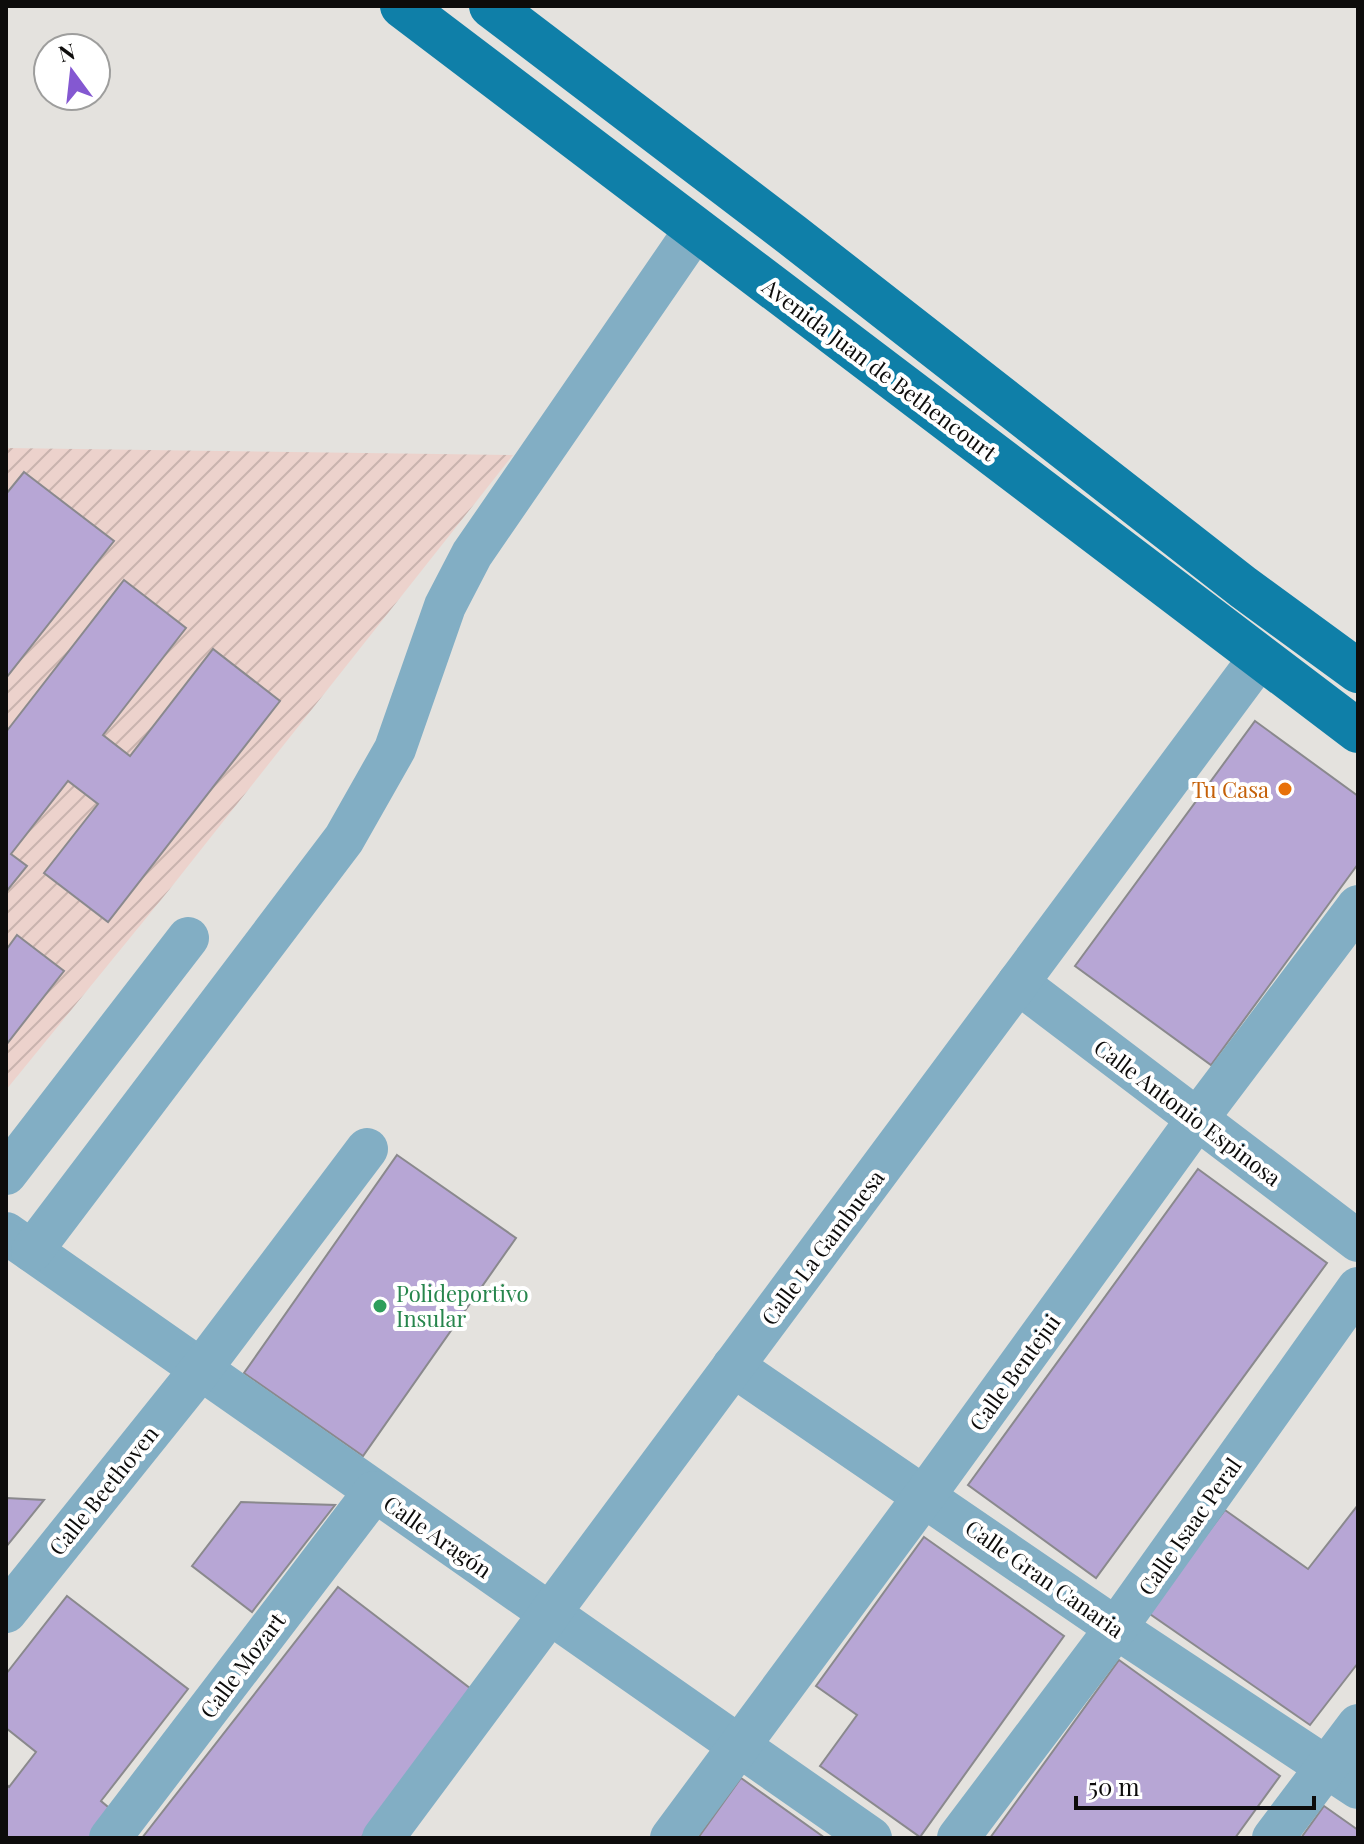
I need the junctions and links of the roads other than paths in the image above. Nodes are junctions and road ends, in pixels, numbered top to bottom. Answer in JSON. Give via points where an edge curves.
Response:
{"nodes":[{"id":1,"x":402,"y":6,"type":"edge"},
{"id":2,"x":491,"y":6,"type":"edge"},
{"id":3,"x":695,"y":230,"type":"junction"},
{"id":4,"x":792,"y":235,"type":"junction"},
{"id":5,"x":1260,"y":657,"type":"junction"},
{"id":6,"x":1358,"y":671,"type":"edge"},
{"id":7,"x":1358,"y":731,"type":"edge"},
{"id":8,"x":1358,"y":906,"type":"edge"},
{"id":9,"x":188,"y":938,"type":"dead end"},
{"id":10,"x":1018,"y":983,"type":"junction"},
{"id":11,"x":1198,"y":1118,"type":"junction"},
{"id":12,"x":367,"y":1149,"type":"dead end"},
{"id":13,"x":6,"y":1174,"type":"edge"},
{"id":14,"x":1358,"y":1241,"type":"edge"},
{"id":15,"x":19,"y":1242,"type":"edge"},
{"id":16,"x":1358,"y":1288,"type":"edge"},
{"id":17,"x":733,"y":1366,"type":"junction"},
{"id":18,"x":201,"y":1369,"type":"junction"},
{"id":19,"x":374,"y":1492,"type":"junction"},
{"id":20,"x":925,"y":1495,"type":"junction"},
{"id":21,"x":6,"y":1612,"type":"edge"},
{"id":22,"x":549,"y":1613,"type":"junction"},
{"id":23,"x":1116,"y":1628,"type":"junction"},
{"id":24,"x":1358,"y":1725,"type":"edge"},
{"id":25,"x":739,"y":1746,"type":"junction"},
{"id":26,"x":1343,"y":1778,"type":"edge"},
{"id":27,"x":110,"y":1838,"type":"edge"},
{"id":28,"x":383,"y":1838,"type":"edge"},
{"id":29,"x":671,"y":1838,"type":"edge"},
{"id":30,"x":871,"y":1838,"type":"edge"},
{"id":31,"x":958,"y":1838,"type":"edge"},
{"id":32,"x":1273,"y":1838,"type":"edge"}],
"edges":[{"from":1,"to":3,"type":"main road","name":"Avenida Juan de Bethencourt"},
{"from":2,"to":4,"type":"main road"},
{"from":3,"to":4,"type":"main road","via":[[707,219],[727,215]]},
{"from":3,"to":5,"type":"main road","name":"Avenida Juan de Bethencourt"},
{"from":3,"to":15,"type":"street","via":[[472,554],[445,606],[395,749],[344,839]]},
{"from":4,"to":6,"type":"main road"},
{"from":5,"to":7,"type":"main road","name":"Avenida Juan de Bethencourt"},
{"from":5,"to":10,"type":"street","name":"Calle La Gambuesa"},
{"from":8,"to":11,"type":"street","name":"Calle Bentejui"},
{"from":9,"to":13,"type":"street"},
{"from":10,"to":11,"type":"street","name":"Calle Antonio Espinosa"},
{"from":10,"to":17,"type":"street","name":"Calle La Gambuesa"},
{"from":11,"to":14,"type":"street","name":"Calle Antonio Espinosa"},
{"from":11,"to":20,"type":"street","name":"Calle Bentejui"},
{"from":12,"to":18,"type":"street"},
{"from":15,"to":18,"type":"street","name":"Calle Aragón"},
{"from":16,"to":23,"type":"street","name":"Calle Isaac Peral"},
{"from":17,"to":20,"type":"street","name":"Calle Gran Canaria"},
{"from":17,"to":22,"type":"street","name":"Calle La Gambuesa"},
{"from":18,"to":19,"type":"street","name":"Calle Aragón"},
{"from":18,"to":21,"type":"street","name":"Calle Beethoven"},
{"from":19,"to":22,"type":"street","name":"Calle Aragón"},
{"from":19,"to":27,"type":"street","name":"Calle Mozart"},
{"from":20,"to":23,"type":"street","name":"Calle Gran Canaria"},
{"from":20,"to":25,"type":"street","name":"Calle Bentejui"},
{"from":22,"to":25,"type":"street","name":"Calle Aragón"},
{"from":22,"to":28,"type":"street","name":"Calle La Gambuesa"},
{"from":23,"to":26,"type":"street","name":"Calle Gran Canaria"},
{"from":23,"to":31,"type":"street","name":"Calle Isaac Peral"},
{"from":24,"to":26,"type":"street"},
{"from":25,"to":29,"type":"street","name":"Calle Bentejui"},
{"from":25,"to":30,"type":"street","name":"Calle Aragón"},
{"from":26,"to":32,"type":"street"}]}
